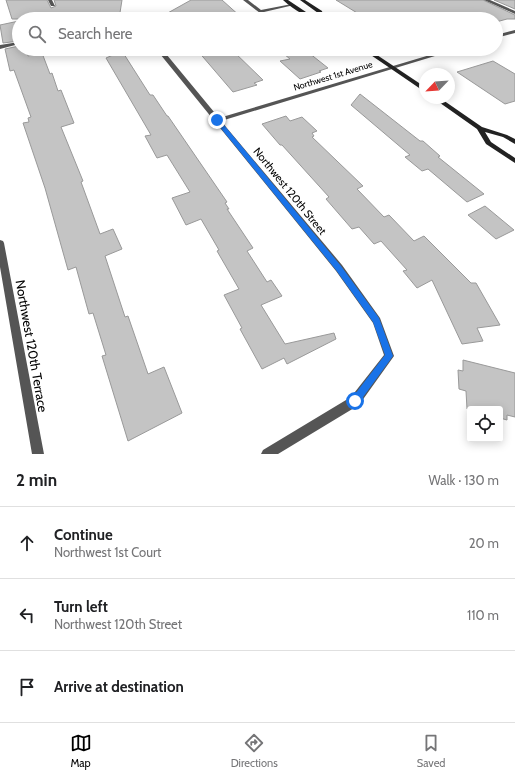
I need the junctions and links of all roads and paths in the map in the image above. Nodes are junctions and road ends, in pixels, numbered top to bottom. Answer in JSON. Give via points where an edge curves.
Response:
{"nodes":[{"id":1,"x":50,"y":0,"type":"edge"},
{"id":2,"x":245,"y":0,"type":"edge"},
{"id":3,"x":285,"y":0,"type":"edge"},
{"id":4,"x":302,"y":0,"type":"edge"},
{"id":5,"x":486,"y":0,"type":"edge"},
{"id":6,"x":292,"y":5,"type":"junction"},
{"id":7,"x":53,"y":6,"type":"dead end"},
{"id":8,"x":260,"y":12,"type":"joint"},
{"id":9,"x":302,"y":12,"type":"edge"},
{"id":10,"x":320,"y":12,"type":"edge"},
{"id":11,"x":515,"y":13,"type":"edge"},
{"id":12,"x":515,"y":31,"type":"edge"},
{"id":13,"x":503,"y":35,"type":"edge"},
{"id":14,"x":12,"y":45,"type":"edge"},
{"id":15,"x":0,"y":48,"type":"edge"},
{"id":16,"x":165,"y":56,"type":"edge"},
{"id":17,"x":375,"y":56,"type":"edge"},
{"id":18,"x":432,"y":56,"type":"edge"},
{"id":19,"x":392,"y":68,"type":"junction"},
{"id":20,"x":419,"y":86,"type":"edge"},
{"id":21,"x":445,"y":104,"type":"edge"},
{"id":22,"x":217,"y":120,"type":"junction"},
{"id":23,"x":480,"y":128,"type":"junction"},
{"id":24,"x":515,"y":142,"type":"edge"},
{"id":25,"x":515,"y":161,"type":"edge"},
{"id":26,"x":0,"y":243,"type":"edge"},
{"id":27,"x":38,"y":454,"type":"edge"},
{"id":28,"x":267,"y":454,"type":"edge"}],
"edges":[{"from":1,"to":7,"type":"street"},
{"from":2,"to":8,"type":"street"},
{"from":3,"to":6,"type":"main road"},
{"from":4,"to":10,"type":"main road"},
{"from":5,"to":11,"type":"street"},
{"from":6,"to":8,"type":"street"},
{"from":6,"to":9,"type":"main road"},
{"from":12,"to":13,"type":"street"},
{"from":14,"to":15,"type":"street"},
{"from":16,"to":22,"type":"street","name":"Northwest 120th Street"},
{"from":17,"to":19,"type":"main road"},
{"from":18,"to":19,"type":"street","name":"Northwest 1st Avenue"},
{"from":19,"to":20,"type":"main road"},
{"from":19,"to":22,"type":"street","name":"Northwest 1st Avenue"},
{"from":21,"to":23,"type":"main road"},
{"from":22,"to":28,"type":"street","name":"Northwest 120th Street","via":[[339,268],[376,320],[389,356],[355,401]]},
{"from":23,"to":24,"type":"main road"},
{"from":23,"to":25,"type":"main road","via":[[488,142]]},
{"from":26,"to":27,"type":"street","name":"Northwest 120th Terrace"}]}
